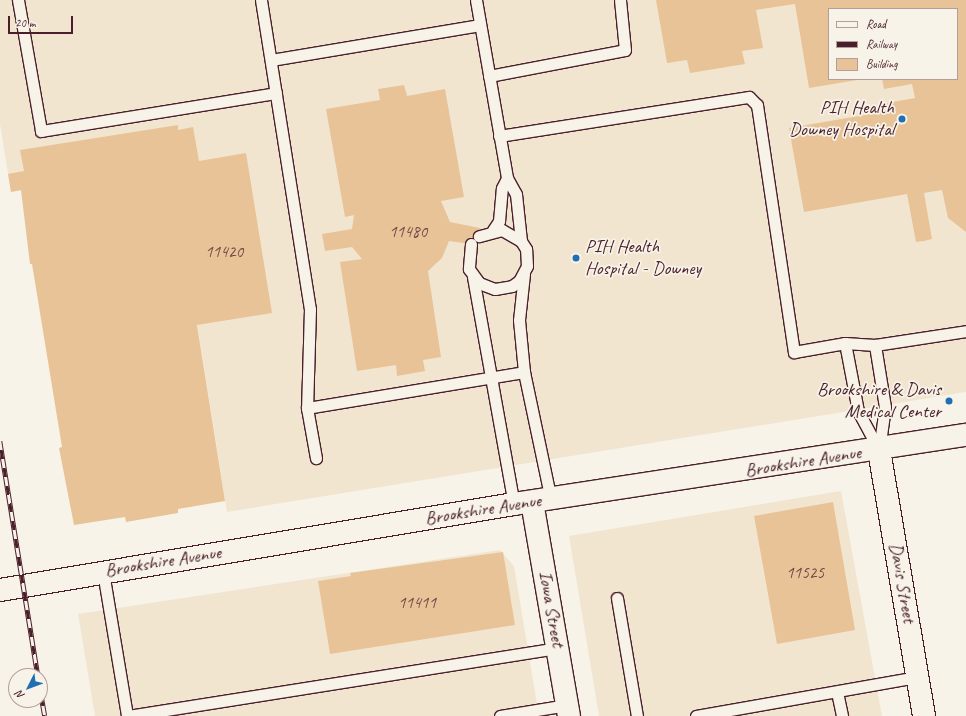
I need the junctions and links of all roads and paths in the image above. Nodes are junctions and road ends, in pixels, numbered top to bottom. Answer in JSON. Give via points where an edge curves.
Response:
{"nodes":[{"id":1,"x":18,"y":0,"type":"edge"},
{"id":2,"x":261,"y":0,"type":"edge"},
{"id":3,"x":476,"y":0,"type":"edge"},
{"id":4,"x":620,"y":0,"type":"edge"},
{"id":5,"x":480,"y":25,"type":"junction"},
{"id":6,"x":271,"y":60,"type":"junction"},
{"id":7,"x":489,"y":76,"type":"junction"},
{"id":8,"x":276,"y":93,"type":"junction"},
{"id":9,"x":499,"y":136,"type":"junction"},
{"id":10,"x":506,"y":178,"type":"junction"},
{"id":11,"x":493,"y":230,"type":"junction"},
{"id":12,"x":521,"y":241,"type":"junction"},
{"id":13,"x":524,"y":274,"type":"junction"},
{"id":14,"x":473,"y":277,"type":"junction"},
{"id":15,"x":966,"y":331,"type":"edge"},
{"id":16,"x":845,"y":343,"type":"junction"},
{"id":17,"x":875,"y":345,"type":"junction"},
{"id":18,"x":524,"y":372,"type":"junction"},
{"id":19,"x":491,"y":378,"type":"junction"},
{"id":20,"x":307,"y":408,"type":"junction"},
{"id":21,"x":966,"y":435,"type":"edge"},
{"id":22,"x":879,"y":450,"type":"junction"},
{"id":23,"x":316,"y":458,"type":"dead end"},
{"id":24,"x":532,"y":502,"type":"junction"},
{"id":25,"x":103,"y":572,"type":"junction"},
{"id":26,"x":0,"y":590,"type":"edge"},
{"id":27,"x":617,"y":598,"type":"dead end"},
{"id":28,"x":557,"y":648,"type":"junction"},
{"id":29,"x":918,"y":677,"type":"junction"},
{"id":30,"x":837,"y":692,"type":"junction"},
{"id":31,"x":568,"y":710,"type":"edge"},
{"id":32,"x":128,"y":716,"type":"edge"},
{"id":33,"x":500,"y":716,"type":"edge"},
{"id":34,"x":637,"y":716,"type":"edge"},
{"id":35,"x":696,"y":716,"type":"edge"},
{"id":36,"x":842,"y":716,"type":"edge"},
{"id":37,"x":924,"y":716,"type":"edge"}],
"edges":[{"from":1,"to":8,"type":"lane","via":[[41,132]]},
{"from":2,"to":6,"type":"lane"},
{"from":3,"to":5,"type":"lane"},
{"from":4,"to":7,"type":"lane","via":[[625,50]]},
{"from":5,"to":6,"type":"lane"},
{"from":5,"to":7,"type":"lane"},
{"from":6,"to":8,"type":"lane"},
{"from":7,"to":9,"type":"lane"},
{"from":8,"to":20,"type":"lane","via":[[310,309]]},
{"from":9,"to":10,"type":"lane"},
{"from":9,"to":16,"type":"lane","via":[[745,97],[757,106],[794,352]]},
{"from":10,"to":11,"type":"lane","via":[[502,188],[499,222]]},
{"from":10,"to":12,"type":"lane","via":[[516,194]]},
{"from":11,"to":12,"type":"lane","via":[[510,232]]},
{"from":11,"to":14,"type":"lane","via":[[475,240],[468,260]]},
{"from":12,"to":13,"type":"lane","via":[[528,257]]},
{"from":13,"to":14,"type":"lane","via":[[512,286],[495,289],[486,287]]},
{"from":13,"to":18,"type":"lane","via":[[519,320]]},
{"from":14,"to":19,"type":"lane"},
{"from":15,"to":17,"type":"lane"},
{"from":16,"to":17,"type":"lane"},
{"from":16,"to":22,"type":"lane","via":[[858,411]]},
{"from":17,"to":22,"type":"lane","via":[[885,407]]},
{"from":18,"to":19,"type":"lane"},
{"from":18,"to":24,"type":"lane"},
{"from":19,"to":20,"type":"lane"},
{"from":19,"to":24,"type":"lane"},
{"from":20,"to":23,"type":"lane"},
{"from":21,"to":22,"type":"street","name":"Brookshire Avenue"},
{"from":22,"to":24,"type":"street","name":"Brookshire Avenue"},
{"from":22,"to":29,"type":"street","name":"Davis Street"},
{"from":24,"to":25,"type":"street","name":"Brookshire Avenue"},
{"from":24,"to":28,"type":"street","name":"Iowa Street"},
{"from":25,"to":26,"type":"street","name":"Brookshire Avenue"},
{"from":25,"to":32,"type":"lane"},
{"from":27,"to":34,"type":"lane"},
{"from":28,"to":31,"type":"street","name":"Iowa Street"},
{"from":28,"to":32,"type":"lane"},
{"from":29,"to":30,"type":"lane"},
{"from":29,"to":37,"type":"street","name":"Davis Street"},
{"from":30,"to":35,"type":"lane"},
{"from":30,"to":36,"type":"lane"},
{"from":31,"to":33,"type":"lane"}]}
